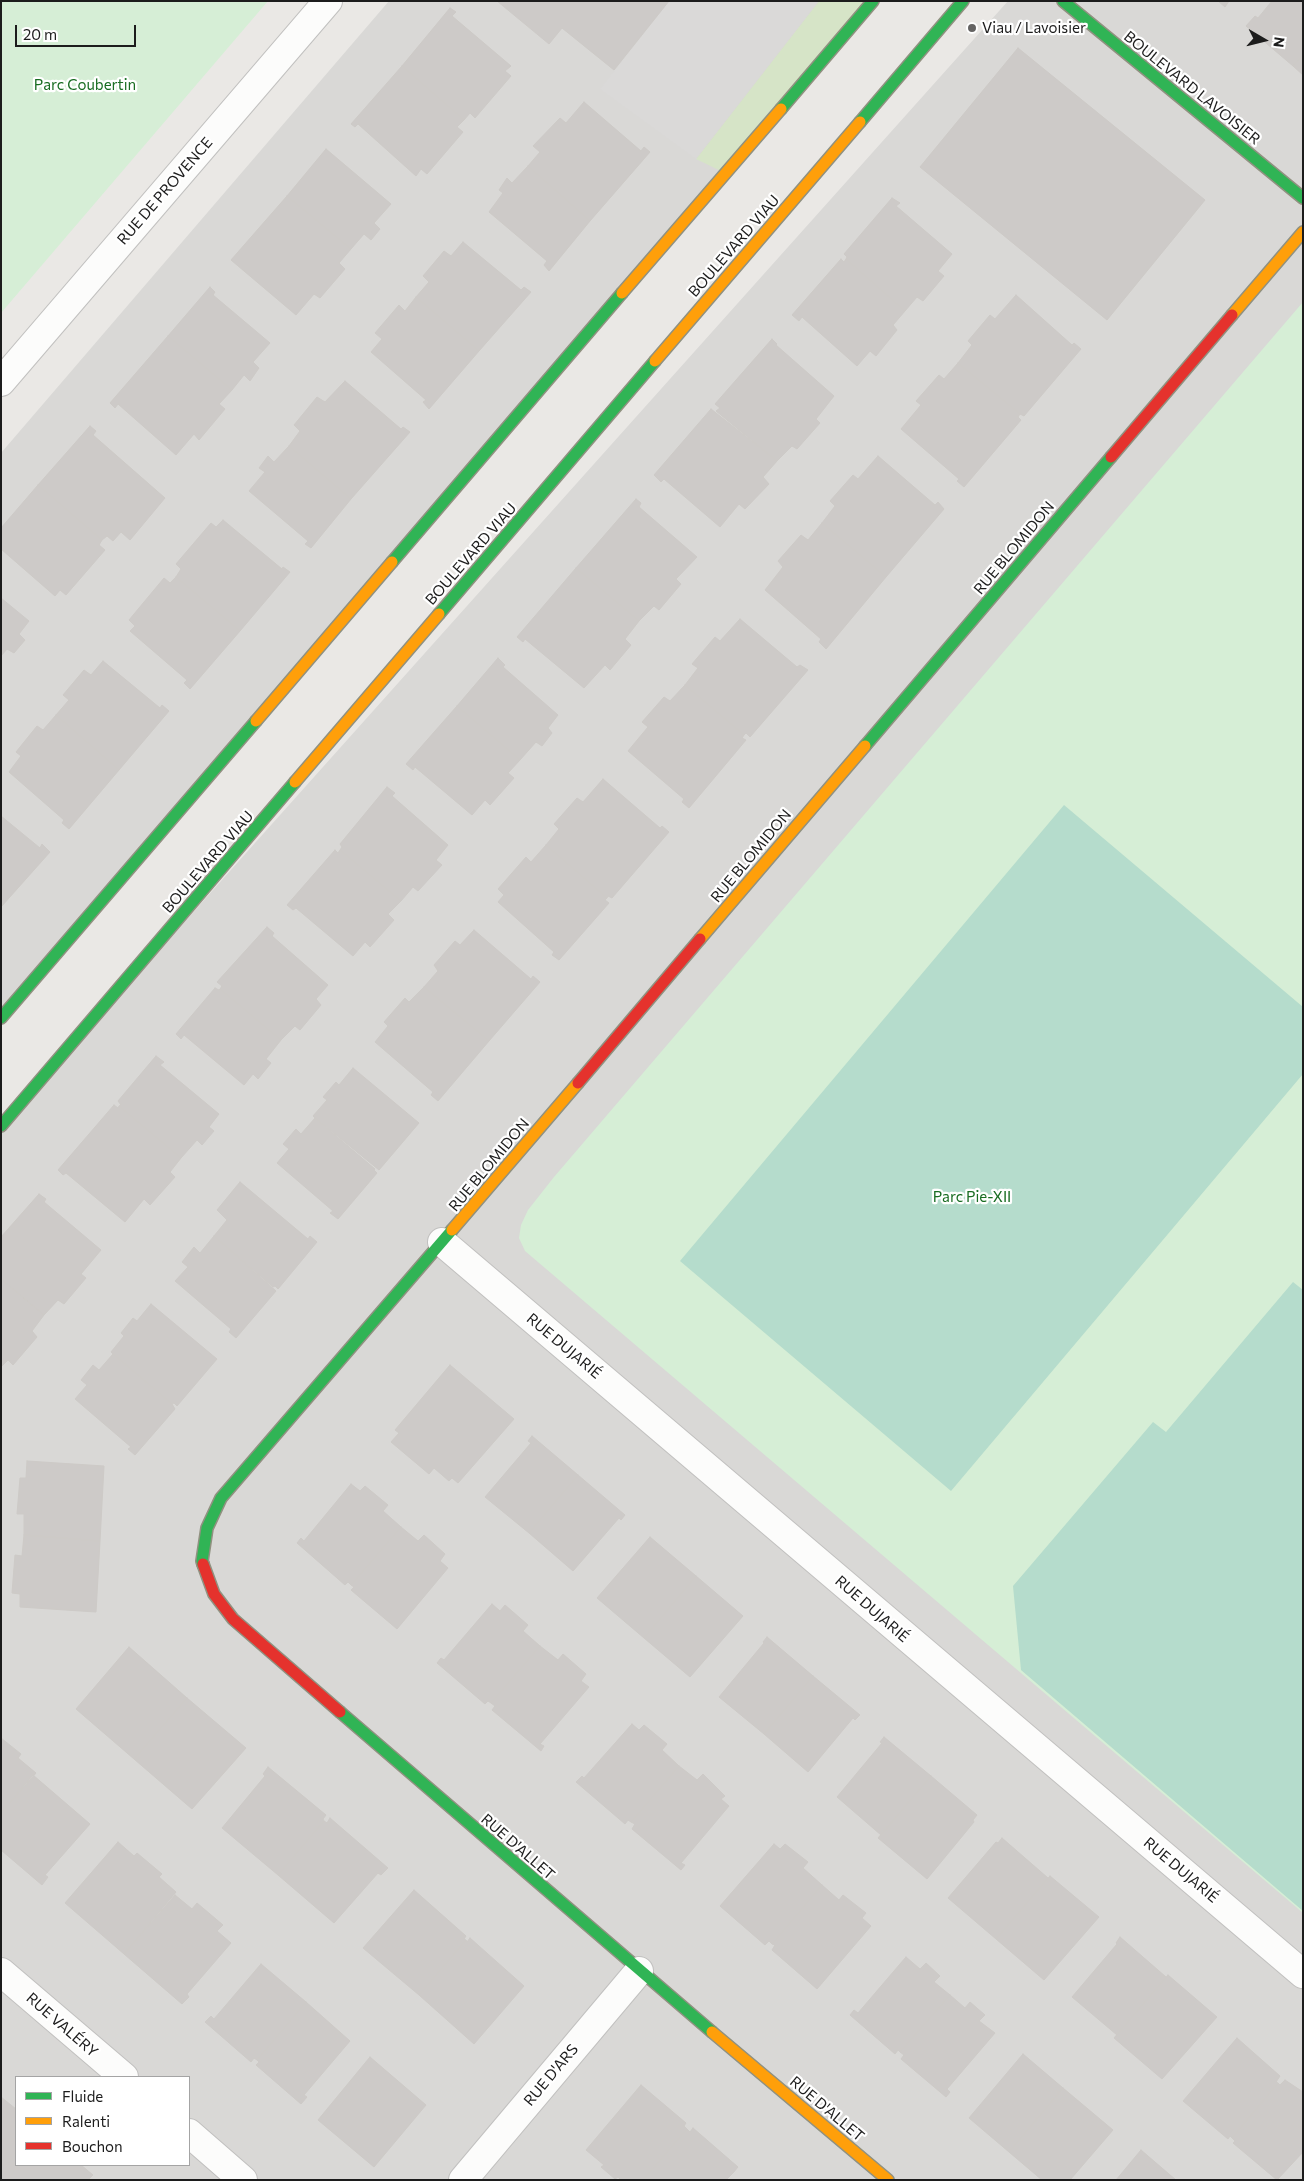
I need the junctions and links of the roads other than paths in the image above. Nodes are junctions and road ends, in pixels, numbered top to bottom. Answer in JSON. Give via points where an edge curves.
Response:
{"nodes":[{"id":1,"x":328,"y":1,"type":"edge"},
{"id":2,"x":873,"y":1,"type":"edge"},
{"id":3,"x":963,"y":1,"type":"edge"},
{"id":4,"x":1062,"y":1,"type":"edge"},
{"id":5,"x":1303,"y":198,"type":"edge"},
{"id":6,"x":1303,"y":232,"type":"edge"},
{"id":7,"x":1,"y":382,"type":"edge"},
{"id":8,"x":1,"y":1018,"type":"edge"},
{"id":9,"x":1,"y":1126,"type":"edge"},
{"id":10,"x":442,"y":1242,"type":"junction"},
{"id":11,"x":221,"y":1498,"type":"joint"},
{"id":12,"x":639,"y":1971,"type":"junction"},
{"id":13,"x":1,"y":1972,"type":"edge"},
{"id":14,"x":1303,"y":1974,"type":"edge"},
{"id":15,"x":123,"y":2076,"type":"edge"},
{"id":16,"x":190,"y":2134,"type":"edge"},
{"id":17,"x":243,"y":2180,"type":"edge"},
{"id":18,"x":463,"y":2180,"type":"edge"},
{"id":19,"x":888,"y":2180,"type":"edge"}],
"edges":[{"from":1,"to":7,"type":"street","name":"RUE DE PROVENCE"},
{"from":2,"to":8,"type":"street"},
{"from":3,"to":9,"type":"street","name":"BOULEVARD VIAU"},
{"from":4,"to":5,"type":"street","name":"BOULEVARD LAVOISIER"},
{"from":6,"to":10,"type":"street","name":"RUE BLOMIDON"},
{"from":10,"to":11,"type":"street","name":"RUE BLOMIDON"},
{"from":10,"to":14,"type":"street","name":"RUE DUJARIÉ"},
{"from":11,"to":12,"type":"street","name":"RUE D'ALLET","via":[[207,1528],[202,1561],[214,1594],[233,1619]]},
{"from":12,"to":18,"type":"street","name":"RUE D'ARS"},
{"from":12,"to":19,"type":"street","name":"RUE D'ALLET"},
{"from":13,"to":15,"type":"street","name":"RUE VALÉRY"},
{"from":16,"to":17,"type":"street"}]}
